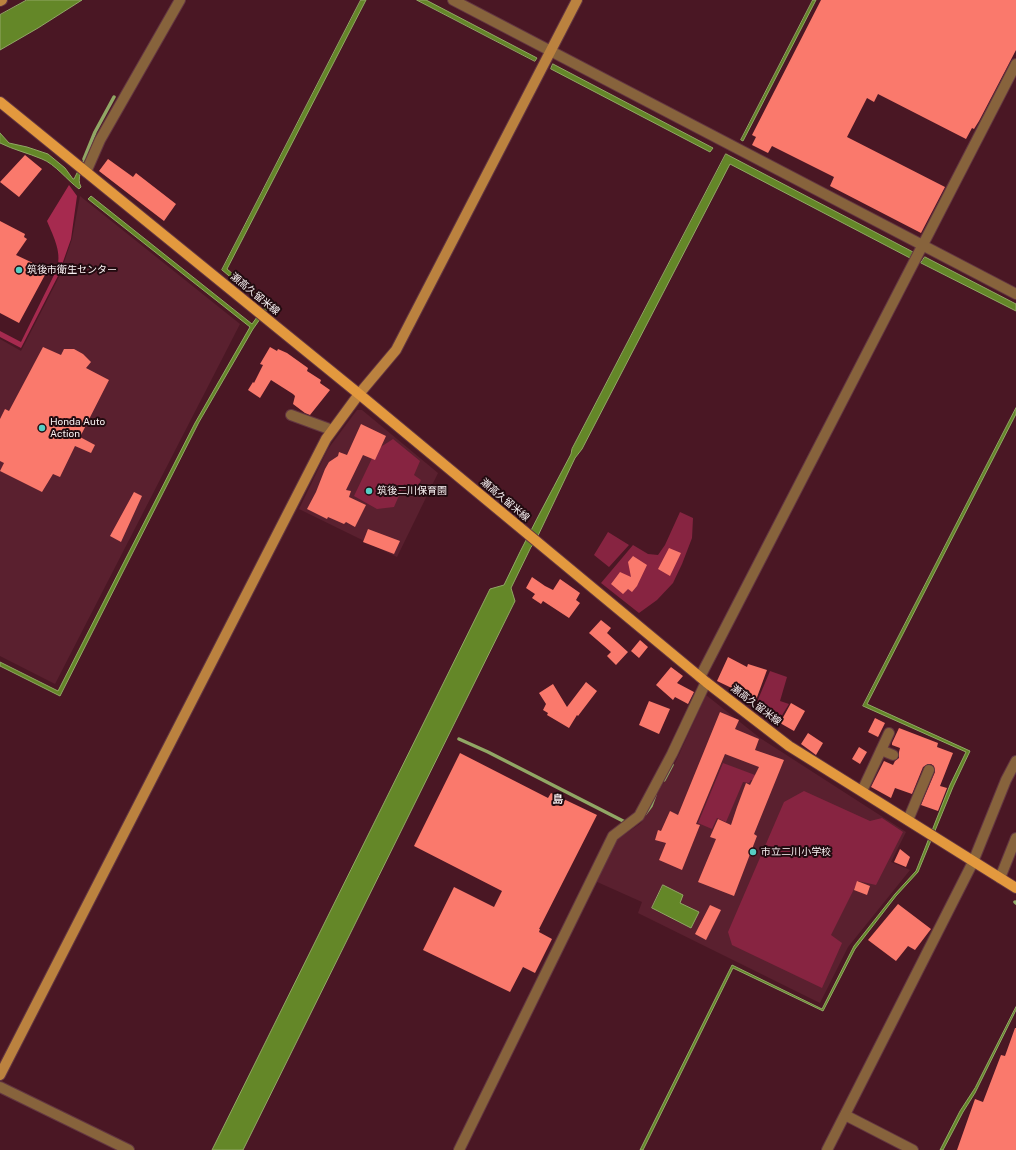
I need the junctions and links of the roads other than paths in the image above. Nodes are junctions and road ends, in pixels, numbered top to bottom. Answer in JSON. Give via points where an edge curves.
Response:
{"nodes":[{"id":1,"x":180,"y":0,"type":"edge"},
{"id":2,"x":453,"y":0,"type":"edge"},
{"id":3,"x":577,"y":0,"type":"edge"},
{"id":4,"x":550,"y":51,"type":"junction"},
{"id":5,"x":1016,"y":64,"type":"edge"},
{"id":6,"x":0,"y":102,"type":"edge"},
{"id":7,"x":86,"y":172,"type":"junction"},
{"id":8,"x":923,"y":246,"type":"junction"},
{"id":9,"x":1016,"y":294,"type":"edge"},
{"id":10,"x":359,"y":394,"type":"junction"},
{"id":11,"x":291,"y":415,"type":"dead end"},
{"id":12,"x":332,"y":430,"type":"junction"},
{"id":13,"x":703,"y":680,"type":"junction"},
{"id":14,"x":889,"y":733,"type":"dead end"},
{"id":15,"x":881,"y":750,"type":"junction"},
{"id":16,"x":893,"y":755,"type":"dead end"},
{"id":17,"x":1016,"y":761,"type":"edge"},
{"id":18,"x":929,"y":770,"type":"dead end"},
{"id":19,"x":862,"y":791,"type":"junction"},
{"id":20,"x":908,"y":820,"type":"junction"},
{"id":21,"x":1016,"y":838,"type":"edge"},
{"id":22,"x":973,"y":862,"type":"junction"},
{"id":23,"x":1000,"y":878,"type":"junction"},
{"id":24,"x":1016,"y":888,"type":"edge"},
{"id":25,"x":0,"y":1075,"type":"edge"},
{"id":26,"x":0,"y":1087,"type":"edge"},
{"id":27,"x":845,"y":1115,"type":"junction"},
{"id":28,"x":129,"y":1150,"type":"edge"},
{"id":29,"x":458,"y":1150,"type":"edge"},
{"id":30,"x":827,"y":1150,"type":"edge"},
{"id":31,"x":913,"y":1150,"type":"edge"}],
"edges":[{"from":1,"to":7,"type":"street","via":[[100,140]]},
{"from":2,"to":4,"type":"street"},
{"from":3,"to":4,"type":"street"},
{"from":4,"to":8,"type":"street"},
{"from":4,"to":10,"type":"street","via":[[396,350]]},
{"from":5,"to":8,"type":"street"},
{"from":6,"to":7,"type":"main road","name":"瀬高久留米線"},
{"from":7,"to":10,"type":"main road","name":"瀬高久留米線"},
{"from":8,"to":9,"type":"street"},
{"from":8,"to":13,"type":"street"},
{"from":10,"to":12,"type":"street"},
{"from":10,"to":13,"type":"main road","name":"瀬高久留米線"},
{"from":11,"to":12,"type":"street"},
{"from":12,"to":25,"type":"street"},
{"from":13,"to":19,"type":"main road","name":"瀬高久留米線","via":[[789,746]]},
{"from":13,"to":29,"type":"street","via":[[672,754],[639,816],[613,836]]},
{"from":14,"to":15,"type":"street"},
{"from":15,"to":16,"type":"street"},
{"from":15,"to":19,"type":"street"},
{"from":17,"to":22,"type":"street"},
{"from":18,"to":20,"type":"street"},
{"from":19,"to":20,"type":"main road","name":"瀬高久留米線"},
{"from":20,"to":22,"type":"main road","name":"瀬高久留米線"},
{"from":21,"to":23,"type":"street"},
{"from":22,"to":23,"type":"main road","name":"瀬高久留米線"},
{"from":22,"to":27,"type":"street"},
{"from":23,"to":24,"type":"main road","name":"瀬高久留米線"},
{"from":26,"to":28,"type":"street"},
{"from":27,"to":30,"type":"street"},
{"from":27,"to":31,"type":"street"}]}
